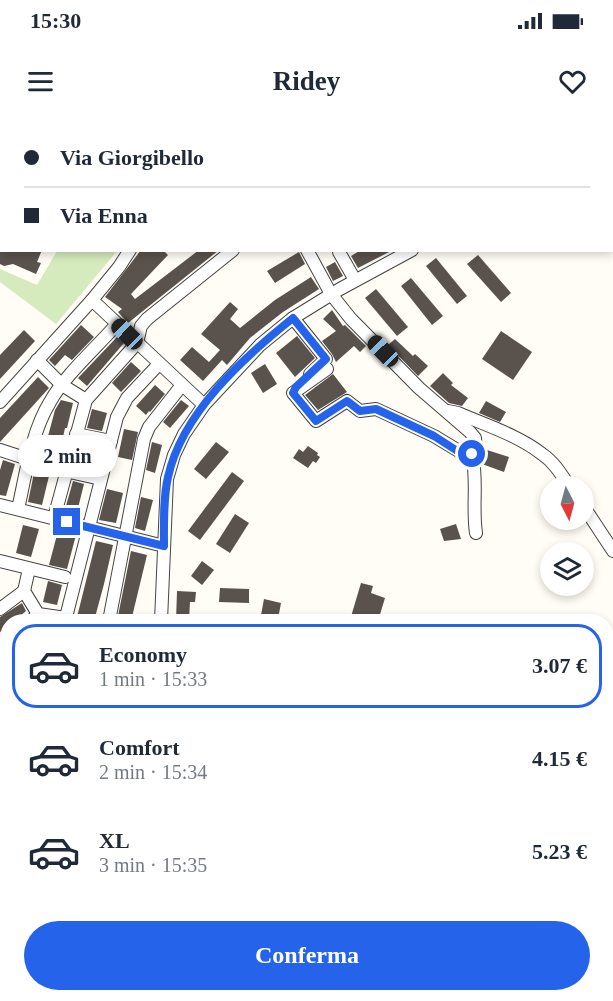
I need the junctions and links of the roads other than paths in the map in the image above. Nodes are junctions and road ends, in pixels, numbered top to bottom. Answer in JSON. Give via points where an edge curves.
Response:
{"nodes":[{"id":1,"x":129,"y":252,"type":"edge"},
{"id":2,"x":231,"y":252,"type":"edge"},
{"id":3,"x":308,"y":252,"type":"edge"},
{"id":4,"x":341,"y":252,"type":"edge"},
{"id":5,"x":408,"y":252,"type":"edge"},
{"id":6,"x":355,"y":280,"type":"junction"},
{"id":7,"x":331,"y":294,"type":"junction"},
{"id":8,"x":92,"y":300,"type":"junction"},
{"id":9,"x":293,"y":318,"type":"junction"},
{"id":10,"x":117,"y":324,"type":"junction"},
{"id":11,"x":137,"y":343,"type":"junction"},
{"id":12,"x":37,"y":360,"type":"junction"},
{"id":13,"x":159,"y":364,"type":"junction"},
{"id":14,"x":327,"y":369,"type":"dead end"},
{"id":15,"x":62,"y":385,"type":"junction"},
{"id":16,"x":182,"y":385,"type":"junction"},
{"id":17,"x":293,"y":393,"type":"junction"},
{"id":18,"x":86,"y":400,"type":"junction"},
{"id":19,"x":0,"y":402,"type":"edge"},
{"id":20,"x":204,"y":405,"type":"junction"},
{"id":21,"x":446,"y":411,"type":"junction"},
{"id":22,"x":76,"y":434,"type":"junction"},
{"id":23,"x":111,"y":441,"type":"junction"},
{"id":24,"x":0,"y":450,"type":"edge"},
{"id":25,"x":472,"y":454,"type":"junction"},
{"id":26,"x":30,"y":460,"type":"junction"},
{"id":27,"x":65,"y":471,"type":"junction"},
{"id":28,"x":562,"y":476,"type":"edge"},
{"id":29,"x":102,"y":479,"type":"junction"},
{"id":30,"x":0,"y":505,"type":"edge"},
{"id":31,"x":18,"y":509,"type":"junction"},
{"id":32,"x":54,"y":518,"type":"junction"},
{"id":33,"x":594,"y":522,"type":"edge"},
{"id":34,"x":89,"y":527,"type":"junction"},
{"id":35,"x":476,"y":533,"type":"dead end"},
{"id":36,"x":126,"y":536,"type":"junction"},
{"id":37,"x":164,"y":546,"type":"junction"},
{"id":38,"x":613,"y":551,"type":"edge"},
{"id":39,"x":0,"y":561,"type":"edge"},
{"id":40,"x":29,"y":569,"type":"junction"},
{"id":41,"x":65,"y":577,"type":"dead end"},
{"id":42,"x":24,"y":591,"type":"junction"},
{"id":43,"x":0,"y":609,"type":"edge"},
{"id":44,"x":33,"y":614,"type":"edge"},
{"id":45,"x":67,"y":614,"type":"edge"},
{"id":46,"x":110,"y":614,"type":"edge"},
{"id":47,"x":161,"y":614,"type":"edge"}],
"edges":[{"from":1,"to":8,"type":"street"},
{"from":2,"to":11,"type":"street","via":[[147,319]]},
{"from":3,"to":7,"type":"street"},
{"from":4,"to":6,"type":"street"},
{"from":5,"to":6,"type":"street"},
{"from":6,"to":7,"type":"street"},
{"from":7,"to":9,"type":"street"},
{"from":7,"to":21,"type":"street","via":[[400,369]]},
{"from":8,"to":10,"type":"street"},
{"from":8,"to":12,"type":"street"},
{"from":9,"to":17,"type":"street","via":[[326,359]]},
{"from":9,"to":20,"type":"street","via":[[260,345]]},
{"from":10,"to":11,"type":"street"},
{"from":10,"to":15,"type":"street"},
{"from":11,"to":13,"type":"street"},
{"from":11,"to":18,"type":"street"},
{"from":12,"to":15,"type":"street"},
{"from":12,"to":19,"type":"street"},
{"from":13,"to":16,"type":"street"},
{"from":13,"to":23,"type":"street","via":[[121,407]]},
{"from":14,"to":17,"type":"street"},
{"from":15,"to":18,"type":"street"},
{"from":15,"to":26,"type":"street","via":[[39,424]]},
{"from":16,"to":20,"type":"street"},
{"from":16,"to":36,"type":"street","via":[[144,439]]},
{"from":17,"to":25,"type":"street","via":[[316,421],[347,401],[360,411],[376,409],[462,454]]},
{"from":18,"to":22,"type":"street"},
{"from":20,"to":37,"type":"street","via":[[174,455],[166,488]]},
{"from":21,"to":25,"type":"street","via":[[475,438],[476,449]]},
{"from":21,"to":28,"type":"street","via":[[529,445]]},
{"from":22,"to":23,"type":"street"},
{"from":22,"to":27,"type":"street"},
{"from":23,"to":29,"type":"street"},
{"from":24,"to":26,"type":"street"},
{"from":25,"to":35,"type":"street"},
{"from":26,"to":27,"type":"street"},
{"from":26,"to":31,"type":"street"},
{"from":27,"to":29,"type":"street"},
{"from":27,"to":32,"type":"street"},
{"from":29,"to":34,"type":"street"},
{"from":30,"to":31,"type":"street"},
{"from":31,"to":32,"type":"street"},
{"from":32,"to":34,"type":"street"},
{"from":33,"to":38,"type":"street"},
{"from":34,"to":36,"type":"street"},
{"from":34,"to":45,"type":"street"},
{"from":36,"to":37,"type":"street"},
{"from":36,"to":46,"type":"street"},
{"from":37,"to":47,"type":"street"},
{"from":39,"to":40,"type":"street"},
{"from":40,"to":41,"type":"street"},
{"from":40,"to":42,"type":"street"},
{"from":42,"to":43,"type":"street"},
{"from":42,"to":44,"type":"street"}]}
